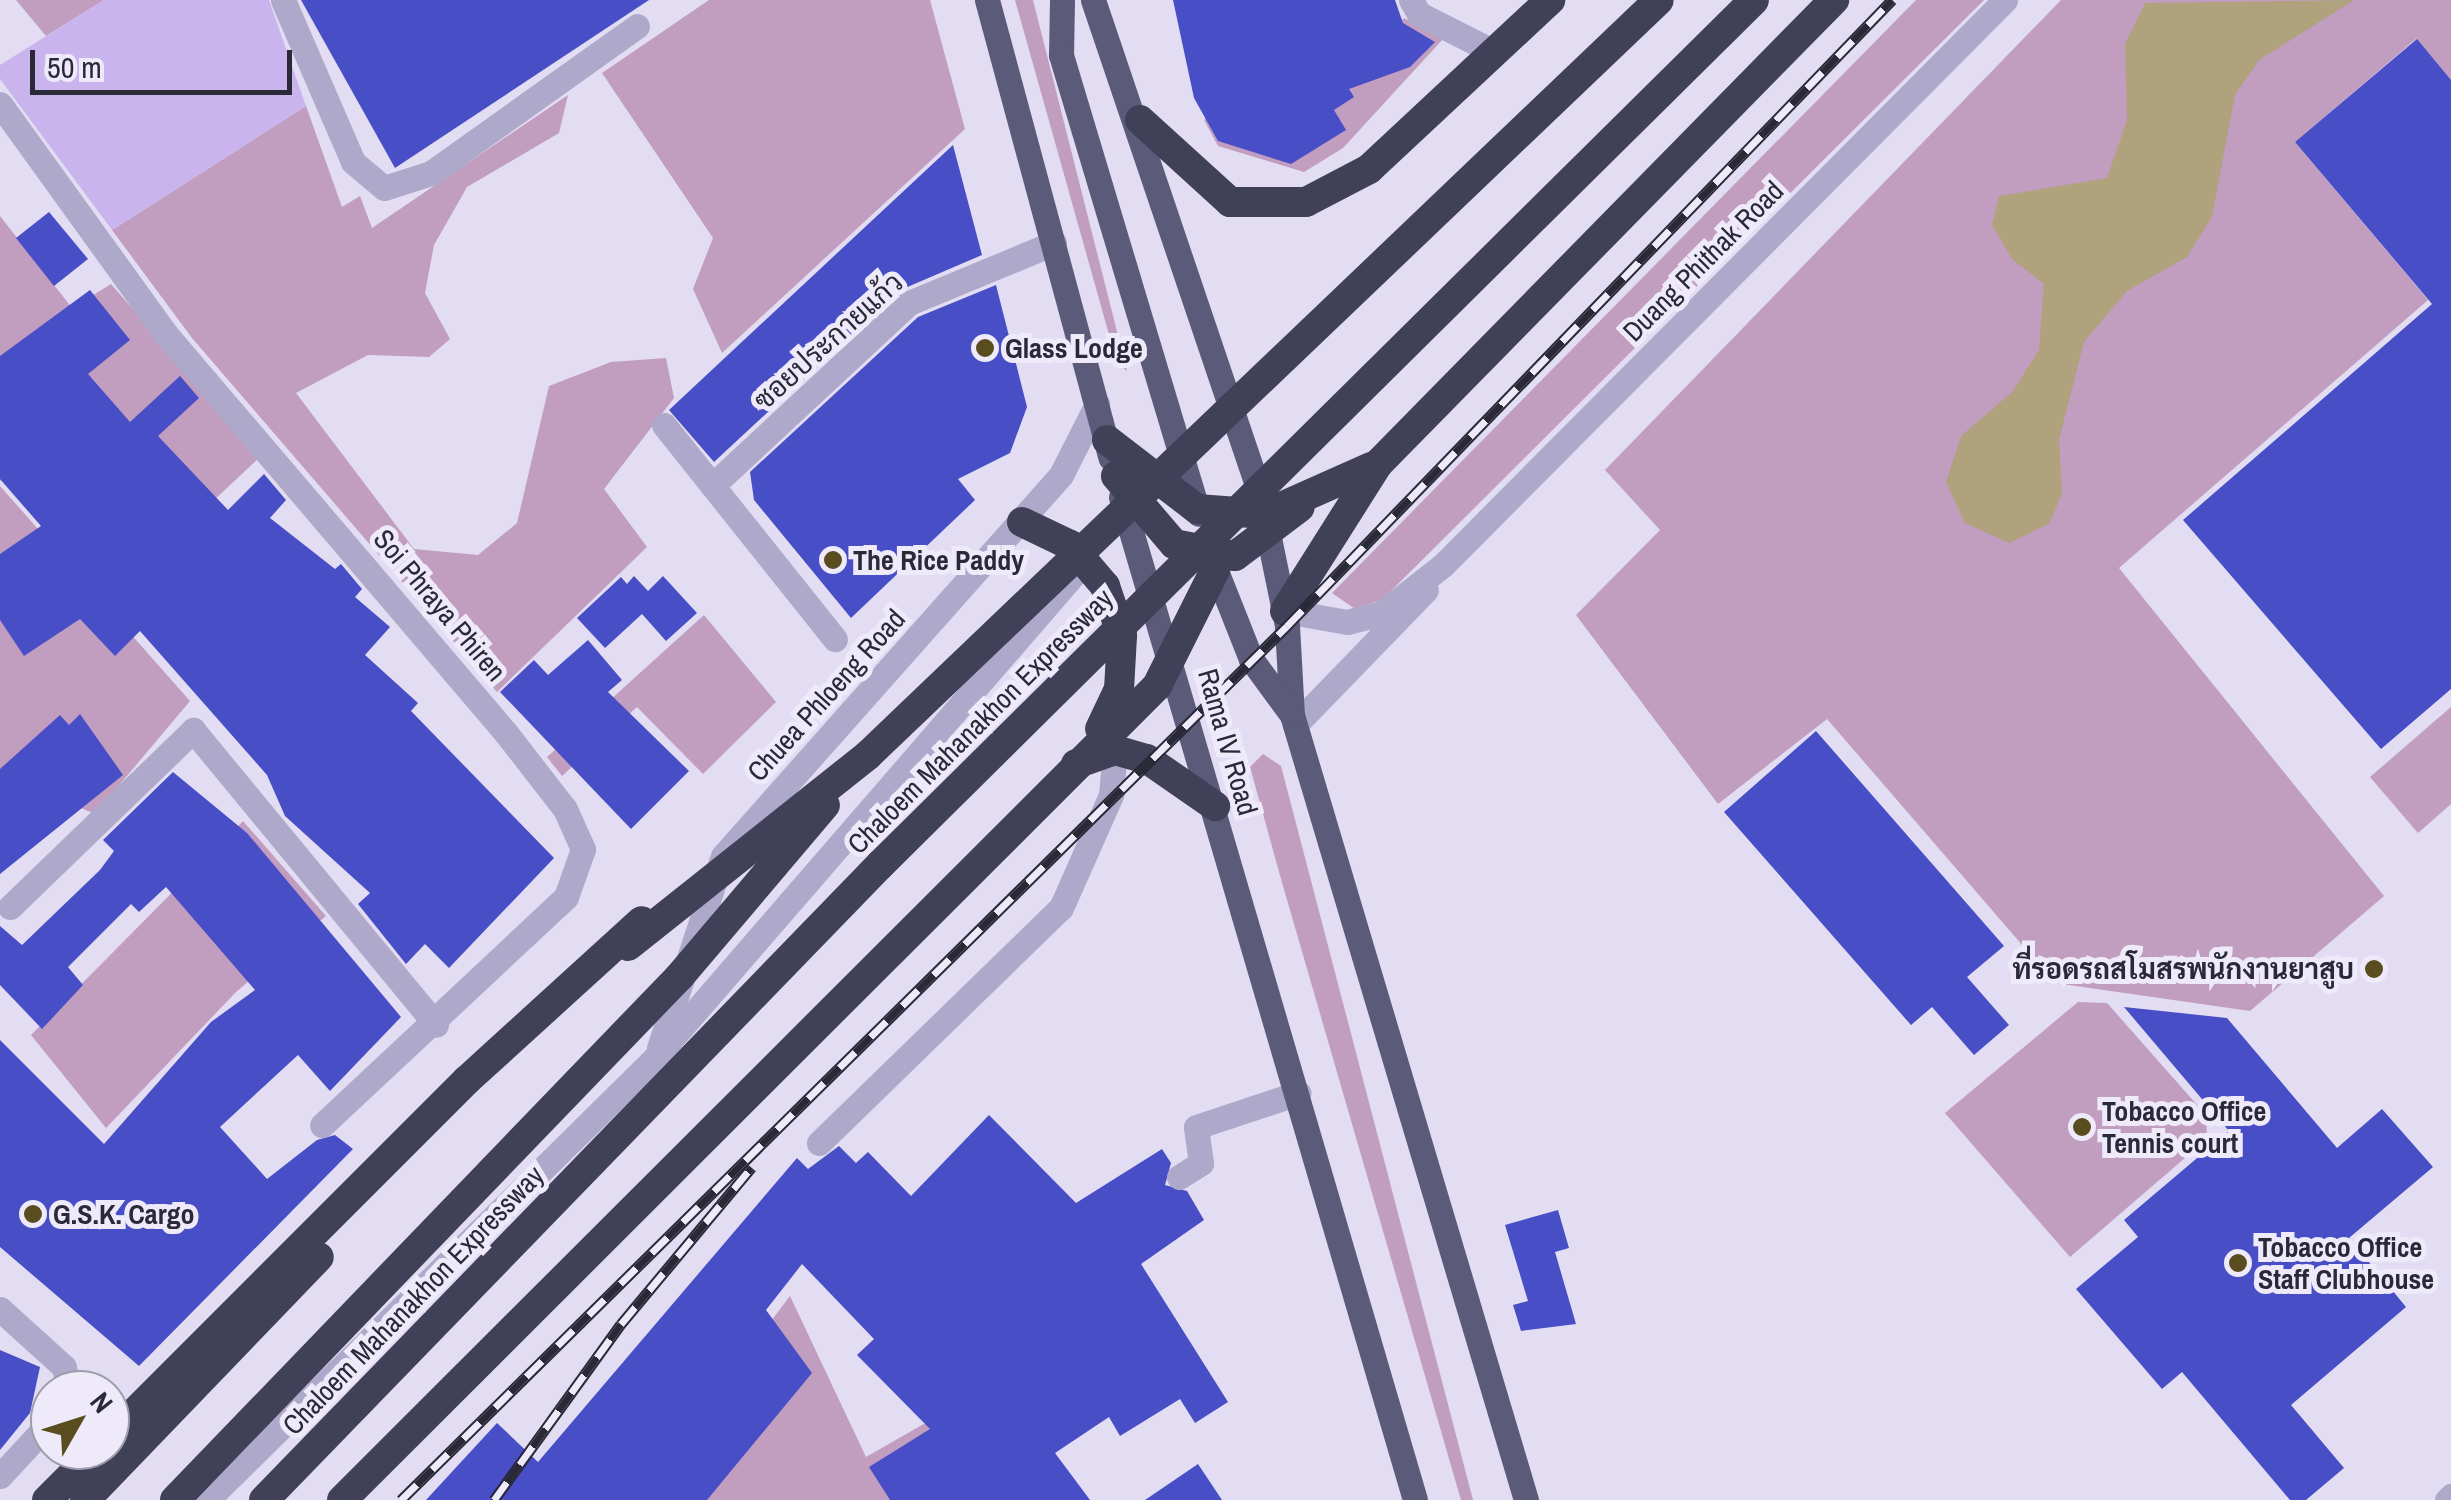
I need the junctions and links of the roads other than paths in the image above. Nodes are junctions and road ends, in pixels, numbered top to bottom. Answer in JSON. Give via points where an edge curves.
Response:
{"nodes":[{"id":1,"x":282,"y":0,"type":"edge"},
{"id":2,"x":986,"y":0,"type":"edge"},
{"id":3,"x":1062,"y":0,"type":"edge"},
{"id":4,"x":1093,"y":0,"type":"edge"},
{"id":5,"x":1411,"y":0,"type":"edge"},
{"id":6,"x":1550,"y":0,"type":"edge"},
{"id":7,"x":1660,"y":0,"type":"edge"},
{"id":8,"x":1754,"y":0,"type":"edge"},
{"id":9,"x":1834,"y":0,"type":"edge"},
{"id":10,"x":2005,"y":0,"type":"edge"},
{"id":11,"x":637,"y":26,"type":"dead end"},
{"id":12,"x":1494,"y":52,"type":"junction"},
{"id":13,"x":0,"y":104,"type":"edge"},
{"id":14,"x":1140,"y":120,"type":"junction"},
{"id":15,"x":1054,"y":243,"type":"junction"},
{"id":16,"x":1097,"y":404,"type":"junction"},
{"id":17,"x":664,"y":425,"type":"dead end"},
{"id":18,"x":1107,"y":440,"type":"joint"},
{"id":19,"x":1175,"y":443,"type":"junction"},
{"id":20,"x":1378,"y":464,"type":"junction"},
{"id":21,"x":713,"y":486,"type":"junction"},
{"id":22,"x":1132,"y":490,"type":"junction"},
{"id":23,"x":1198,"y":509,"type":"junction"},
{"id":24,"x":1022,"y":522,"type":"junction"},
{"id":25,"x":1268,"y":524,"type":"junction"},
{"id":26,"x":1212,"y":561,"type":"junction"},
{"id":27,"x":1084,"y":562,"type":"junction"},
{"id":28,"x":1443,"y":565,"type":"junction"},
{"id":29,"x":1285,"y":611,"type":"junction"},
{"id":30,"x":835,"y":639,"type":"dead end"},
{"id":31,"x":1174,"y":661,"type":"junction"},
{"id":32,"x":1294,"y":720,"type":"junction"},
{"id":33,"x":1106,"y":744,"type":"junction"},
{"id":34,"x":868,"y":754,"type":"junction"},
{"id":35,"x":1215,"y":806,"type":"junction"},
{"id":36,"x":724,"y":856,"type":"junction"},
{"id":37,"x":10,"y":907,"type":"dead end"},
{"id":38,"x":436,"y":1025,"type":"junction"},
{"id":39,"x":656,"y":1058,"type":"junction"},
{"id":40,"x":1298,"y":1093,"type":"junction"},
{"id":41,"x":322,"y":1124,"type":"dead end"},
{"id":42,"x":819,"y":1143,"type":"dead end"},
{"id":43,"x":1179,"y":1177,"type":"dead end"},
{"id":44,"x":0,"y":1309,"type":"edge"},
{"id":45,"x":65,"y":1370,"type":"edge"},
{"id":46,"x":130,"y":1417,"type":"edge"},
{"id":47,"x":30,"y":1444,"type":"edge"},
{"id":48,"x":77,"y":1470,"type":"edge"},
{"id":49,"x":0,"y":1476,"type":"edge"},
{"id":50,"x":47,"y":1500,"type":"edge"},
{"id":51,"x":85,"y":1500,"type":"edge"},
{"id":52,"x":174,"y":1500,"type":"edge"},
{"id":53,"x":207,"y":1500,"type":"edge"},
{"id":54,"x":264,"y":1500,"type":"edge"},
{"id":55,"x":342,"y":1500,"type":"edge"},
{"id":56,"x":1415,"y":1500,"type":"edge"},
{"id":57,"x":1526,"y":1500,"type":"edge"}],
"edges":[{"from":1,"to":11,"type":"street","via":[[354,162],[384,188],[431,173]]},
{"from":2,"to":15,"type":"main road"},
{"from":3,"to":19,"type":"main road","name":"Rama IV Road","via":[[1061,54]]},
{"from":4,"to":14,"type":"main road","name":"Rama IV Road"},
{"from":5,"to":12,"type":"street","via":[[1419,14]]},
{"from":6,"to":12,"type":"highway"},
{"from":7,"to":34,"type":"highway","name":"Chaloem Mahanakhon Expressway","bridge":true},
{"from":8,"to":54,"type":"highway","name":"Chaloem Mahanakhon Expressway","bridge":true,"via":[[881,864]]},
{"from":9,"to":20,"type":"highway"},
{"from":10,"to":28,"type":"street","name":"Duang Phithak Road"},
{"from":12,"to":14,"type":"highway","via":[[1369,169],[1306,202],[1230,202]]},
{"from":13,"to":38,"type":"street","name":"Soi Phraya Phiren","via":[[165,333],[566,809],[583,848],[566,897]]},
{"from":14,"to":25,"type":"main road","name":"Rama IV Road"},
{"from":15,"to":16,"type":"main road"},
{"from":15,"to":21,"type":"street","name":"ซอยประกายแก้ว","via":[[909,302]]},
{"from":16,"to":18,"type":"main road"},
{"from":16,"to":24,"type":"street","name":"Chuea Phloeng Road","via":[[1070,461]]},
{"from":17,"to":21,"type":"street"},
{"from":18,"to":22,"type":"highway"},
{"from":19,"to":22,"type":"main road"},
{"from":19,"to":23,"type":"main road","name":"Rama IV Road"},
{"from":20,"to":25,"type":"highway"},
{"from":20,"to":29,"type":"highway"},
{"from":21,"to":30,"type":"street"},
{"from":22,"to":23,"type":"highway"},
{"from":22,"to":26,"type":"highway","via":[[1174,544]]},
{"from":22,"to":27,"type":"street","name":"Chuea Phloeng Road"},
{"from":22,"to":31,"type":"main road","name":"Rama IV Road"},
{"from":23,"to":25,"type":"highway"},
{"from":23,"to":26,"type":"main road","name":"Rama IV Road"},
{"from":24,"to":27,"type":"highway"},
{"from":24,"to":36,"type":"street","name":"Chuea Phloeng Road"},
{"from":25,"to":26,"type":"highway","via":[[1235,556]]},
{"from":25,"to":29,"type":"main road","name":"Rama IV Road"},
{"from":26,"to":31,"type":"highway"},
{"from":26,"to":32,"type":"main road","name":"Rama IV Road","via":[[1251,659]]},
{"from":27,"to":33,"type":"highway","via":[[1104,586],[1122,636],[1120,688]]},
{"from":27,"to":39,"type":"street","name":"Chuea Phloeng Road"},
{"from":28,"to":29,"type":"street","name":"Duang Phithak Road","via":[[1382,613],[1347,622]]},
{"from":28,"to":32,"type":"street","name":"Duang Phithak Road","via":[[1412,610]]},
{"from":29,"to":32,"type":"main road","name":"Rama IV Road"},
{"from":31,"to":33,"type":"highway"},
{"from":31,"to":35,"type":"main road","name":"Rama IV Road"},
{"from":32,"to":57,"type":"main road","name":"Rama IV Road"},
{"from":33,"to":35,"type":"highway","via":[[1147,759]]},
{"from":33,"to":42,"type":"street","via":[[1111,795],[1060,908]]},
{"from":33,"to":55,"type":"highway","via":[[1068,767]]},
{"from":34,"to":51,"type":"highway","name":"Chaloem Mahanakhon Expressway","bridge":true,"via":[[628,946]]},
{"from":34,"to":52,"type":"highway","name":"Chaloem Mahanakhon Expressway","bridge":true,"via":[[680,976]]},
{"from":35,"to":40,"type":"main road","name":"Rama IV Road"},
{"from":36,"to":39,"type":"street","name":"Chuea Phloeng Road"},
{"from":36,"to":46,"type":"highway","via":[[580,971]]},
{"from":37,"to":38,"type":"street","via":[[193,730]]},
{"from":38,"to":41,"type":"street","name":"Soi Phraya Phiren"},
{"from":39,"to":53,"type":"street","name":"Chuea Phloeng Road"},
{"from":40,"to":43,"type":"street","via":[[1196,1127],[1201,1162]]},
{"from":40,"to":56,"type":"main road","name":"Rama IV Road"},
{"from":44,"to":45,"type":"street"},
{"from":47,"to":49,"type":"street"},
{"from":48,"to":50,"type":"highway"}]}
